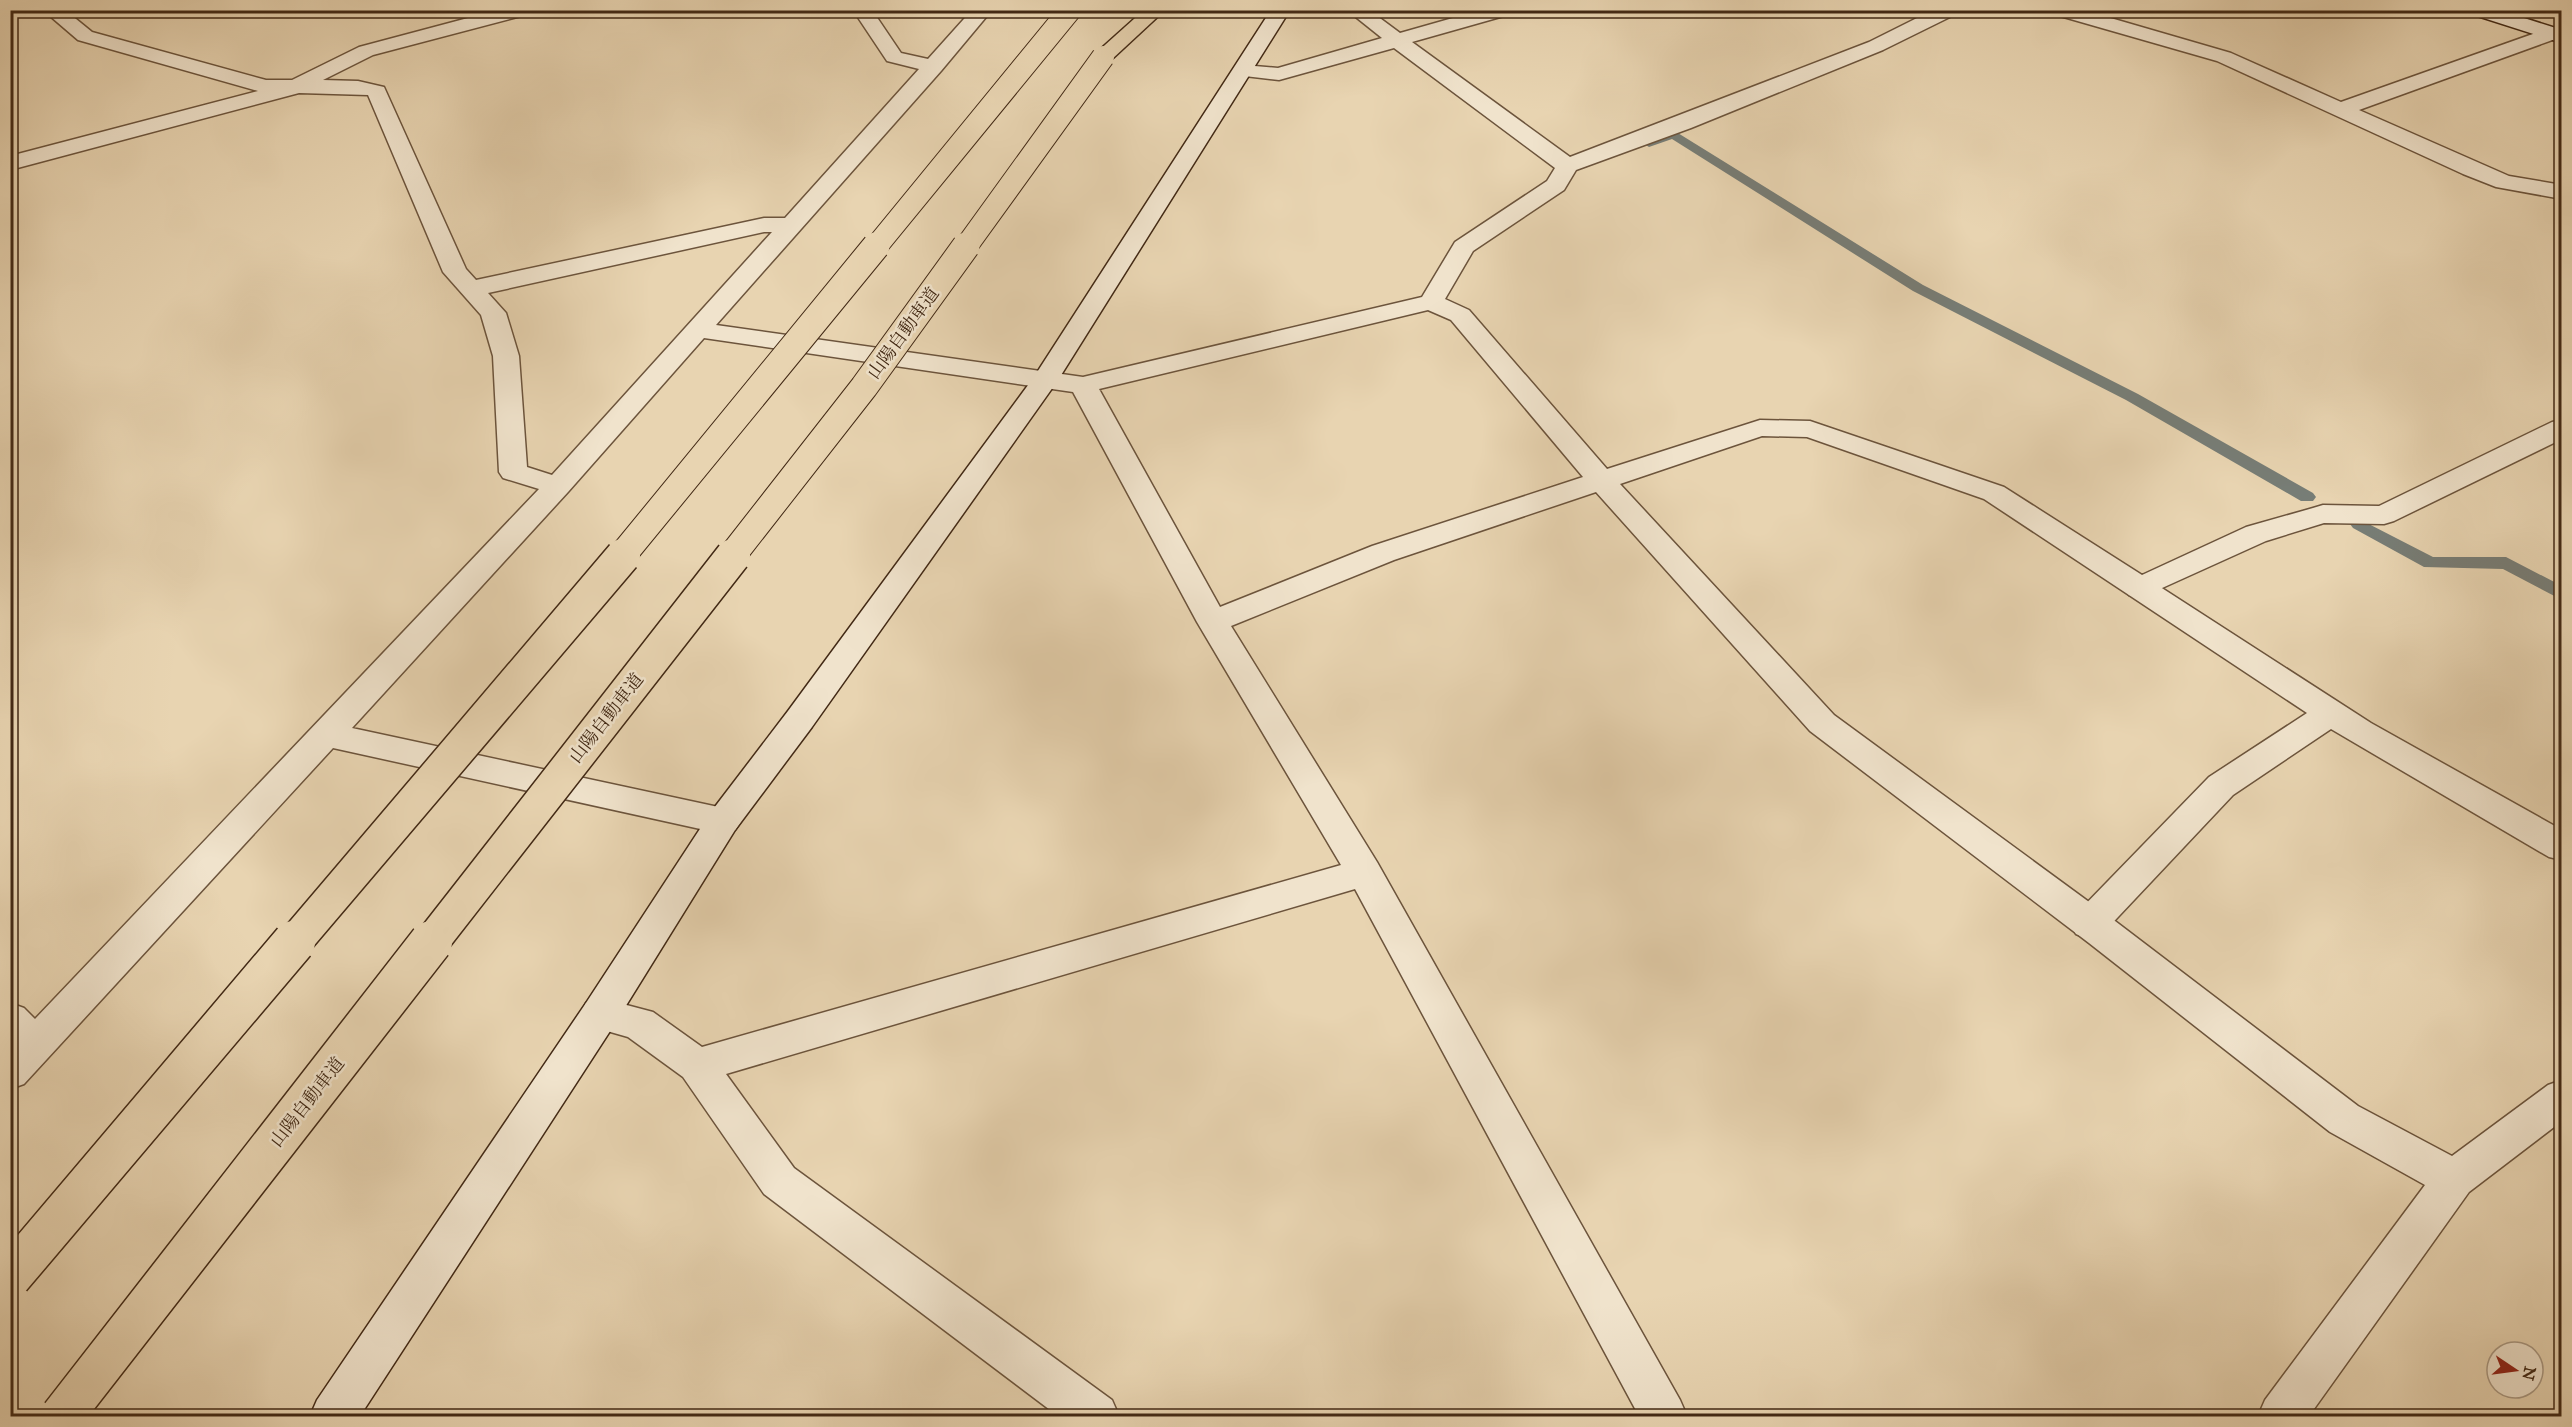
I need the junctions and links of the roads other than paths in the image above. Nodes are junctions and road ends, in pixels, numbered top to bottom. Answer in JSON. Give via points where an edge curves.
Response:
{"nodes":[{"id":1,"x":52,"y":10,"type":"edge"},
{"id":2,"x":522,"y":10,"type":"edge"},
{"id":3,"x":862,"y":10,"type":"edge"},
{"id":4,"x":983,"y":10,"type":"edge"},
{"id":5,"x":1070,"y":10,"type":"edge"},
{"id":6,"x":1138,"y":10,"type":"edge"},
{"id":7,"x":1156,"y":10,"type":"edge"},
{"id":8,"x":1281,"y":10,"type":"edge"},
{"id":9,"x":1356,"y":10,"type":"edge"},
{"id":10,"x":1504,"y":10,"type":"edge"},
{"id":11,"x":1949,"y":10,"type":"edge"},
{"id":12,"x":2060,"y":10,"type":"edge"},
{"id":13,"x":2478,"y":10,"type":"edge"},
{"id":14,"x":458,"y":17,"type":"edge"},
{"id":15,"x":2556,"y":35,"type":"edge"},
{"id":16,"x":1399,"y":42,"type":"junction"},
{"id":17,"x":1103,"y":57,"type":"junction"},
{"id":18,"x":934,"y":68,"type":"junction"},
{"id":19,"x":1243,"y":72,"type":"junction"},
{"id":20,"x":292,"y":88,"type":"junction"},
{"id":21,"x":2342,"y":109,"type":"junction"},
{"id":22,"x":10,"y":163,"type":"edge"},
{"id":23,"x":1567,"y":166,"type":"junction"},
{"id":24,"x":2562,"y":192,"type":"edge"},
{"id":25,"x":792,"y":225,"type":"junction"},
{"id":26,"x":471,"y":289,"type":"junction"},
{"id":27,"x":1431,"y":302,"type":"junction"},
{"id":28,"x":699,"y":330,"type":"junction"},
{"id":29,"x":1045,"y":380,"type":"junction"},
{"id":30,"x":1083,"y":385,"type":"junction"},
{"id":31,"x":2562,"y":428,"type":"edge"},
{"id":32,"x":1602,"y":481,"type":"junction"},
{"id":33,"x":558,"y":486,"type":"junction"},
{"id":34,"x":2140,"y":588,"type":"junction"},
{"id":35,"x":1213,"y":622,"type":"junction"},
{"id":36,"x":2331,"y":713,"type":"junction"},
{"id":37,"x":326,"y":734,"type":"junction"},
{"id":38,"x":723,"y":821,"type":"junction"},
{"id":39,"x":2562,"y":847,"type":"edge"},
{"id":40,"x":1364,"y":872,"type":"junction"},
{"id":41,"x":2090,"y":924,"type":"junction"},
{"id":42,"x":600,"y":1014,"type":"junction"},
{"id":43,"x":19,"y":1046,"type":"edge"},
{"id":44,"x":697,"y":1065,"type":"junction"},
{"id":45,"x":2562,"y":1097,"type":"edge"},
{"id":46,"x":2454,"y":1179,"type":"junction"},
{"id":47,"x":10,"y":1277,"type":"edge"},
{"id":48,"x":62,"y":1416,"type":"edge"},
{"id":49,"x":333,"y":1416,"type":"edge"},
{"id":50,"x":1096,"y":1416,"type":"edge"},
{"id":51,"x":1664,"y":1416,"type":"edge"},
{"id":52,"x":2281,"y":1416,"type":"edge"}],
"edges":[{"from":1,"to":20,"type":"street","via":[[85,36],[266,86]]},
{"from":2,"to":14,"type":"street"},
{"from":3,"to":18,"type":"street","via":[[894,57]]},
{"from":4,"to":18,"type":"street"},
{"from":5,"to":47,"type":"highway","bridge":true,"via":[[629,548]]},
{"from":6,"to":17,"type":"highway","name":"山陽自動車道"},
{"from":7,"to":17,"type":"highway"},
{"from":8,"to":19,"type":"street"},
{"from":9,"to":16,"type":"street"},
{"from":10,"to":16,"type":"street"},
{"from":11,"to":23,"type":"street","via":[[1865,50]]},
{"from":12,"to":21,"type":"street","via":[[2224,57]]},
{"from":13,"to":15,"type":"street"},
{"from":14,"to":20,"type":"street","via":[[366,51]]},
{"from":15,"to":21,"type":"street"},
{"from":16,"to":19,"type":"street","via":[[1279,74]]},
{"from":16,"to":23,"type":"street"},
{"from":17,"to":48,"type":"highway","name":"山陽自動車道","bridge":true,"via":[[864,387]]},
{"from":18,"to":25,"type":"street"},
{"from":19,"to":29,"type":"street"},
{"from":20,"to":22,"type":"street"},
{"from":20,"to":26,"type":"street","via":[[358,87],[377,91],[455,272]]},
{"from":21,"to":24,"type":"street","via":[[2504,182]]},
{"from":23,"to":27,"type":"street","via":[[1556,185],[1463,247]]},
{"from":25,"to":26,"type":"street","via":[[764,225]]},
{"from":25,"to":28,"type":"street"},
{"from":26,"to":33,"type":"street","via":[[493,314],[506,356],[513,472]]},
{"from":27,"to":30,"type":"street"},
{"from":27,"to":32,"type":"street","via":[[1460,315]]},
{"from":28,"to":29,"type":"street"},
{"from":28,"to":33,"type":"street"},
{"from":29,"to":30,"type":"street"},
{"from":29,"to":38,"type":"street"},
{"from":30,"to":35,"type":"street"},
{"from":31,"to":34,"type":"street","via":[[2384,515],[2323,514],[2256,534]]},
{"from":32,"to":34,"type":"street","via":[[1760,428],[1810,429],[1994,493]]},
{"from":32,"to":35,"type":"street","via":[[1383,553]]},
{"from":32,"to":41,"type":"street","via":[[1822,723]]},
{"from":33,"to":37,"type":"street"},
{"from":34,"to":36,"type":"street"},
{"from":35,"to":40,"type":"street"},
{"from":36,"to":39,"type":"street"},
{"from":36,"to":41,"type":"street","via":[[2221,786]]},
{"from":37,"to":38,"type":"street"},
{"from":37,"to":43,"type":"street"},
{"from":38,"to":42,"type":"street"},
{"from":40,"to":44,"type":"street"},
{"from":40,"to":51,"type":"street"},
{"from":41,"to":46,"type":"street","via":[[2344,1119]]},
{"from":42,"to":44,"type":"street","via":[[639,1024]]},
{"from":42,"to":49,"type":"street"},
{"from":44,"to":50,"type":"street","via":[[779,1181]]},
{"from":45,"to":46,"type":"street"},
{"from":46,"to":52,"type":"street"}]}
